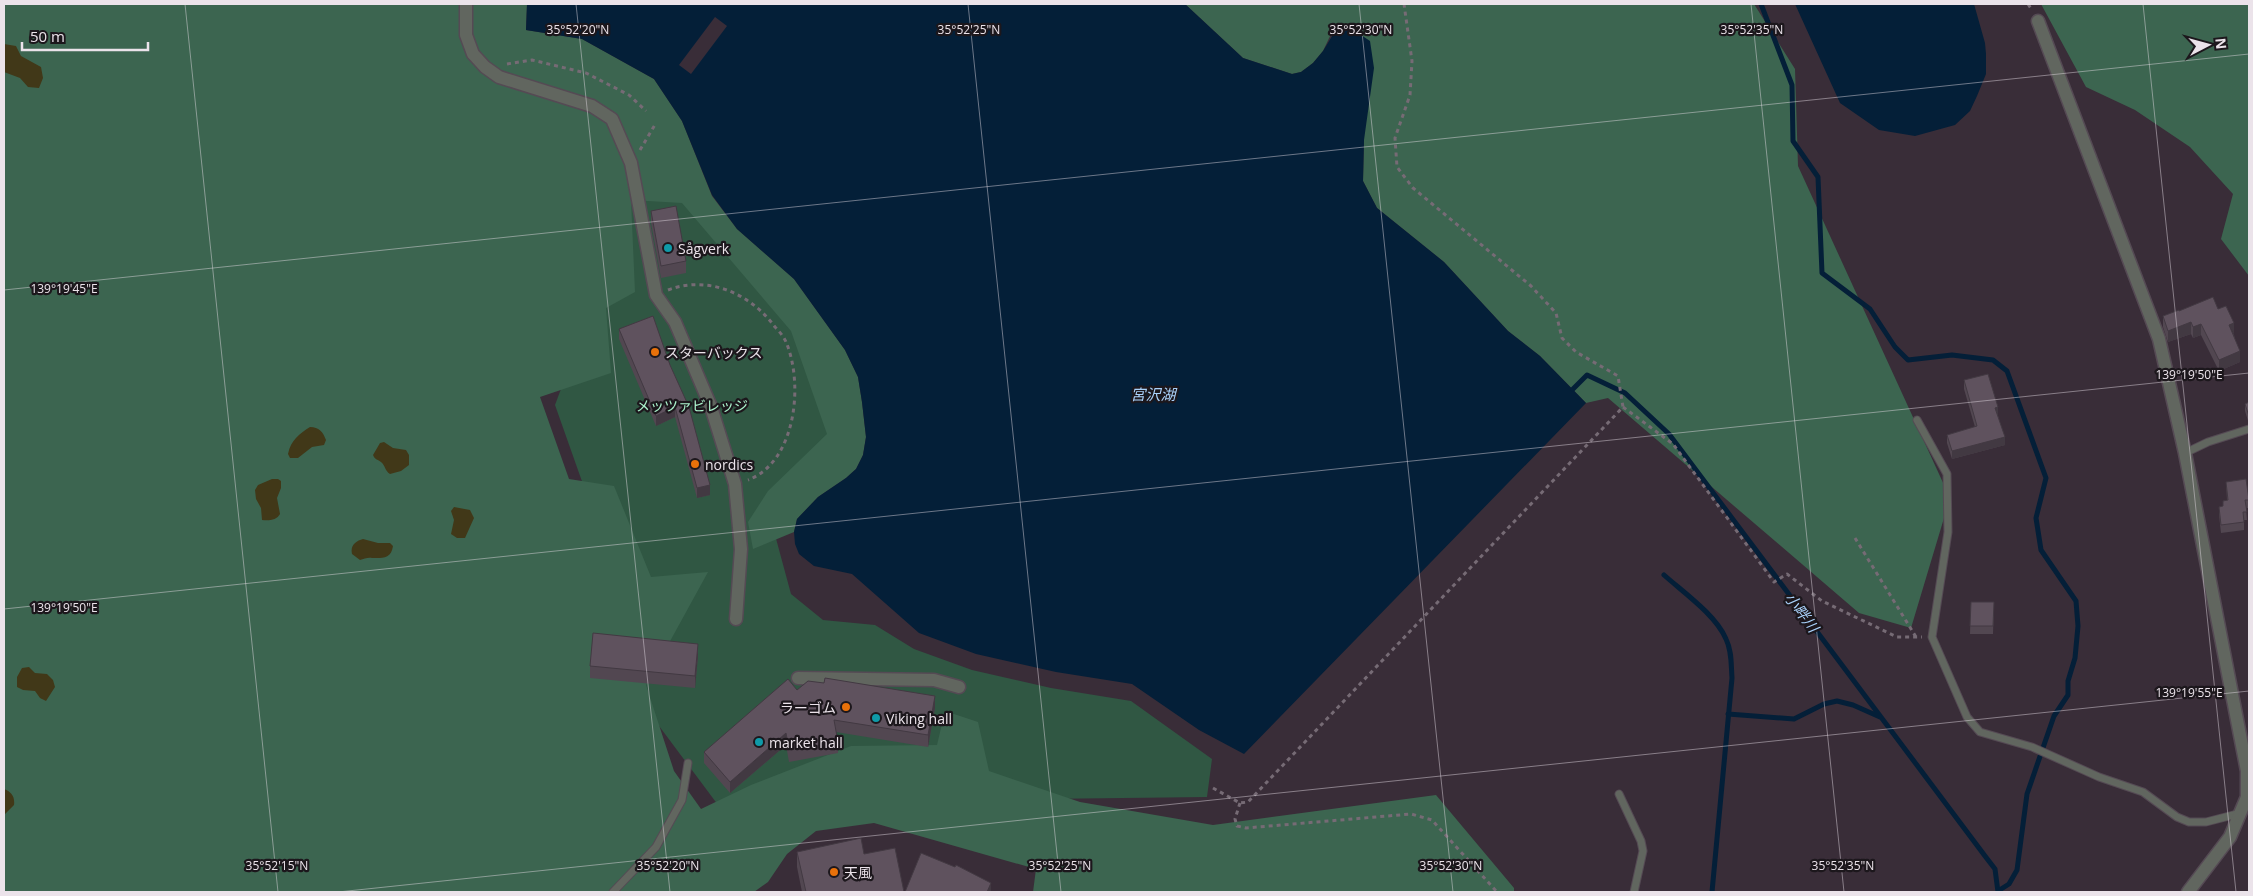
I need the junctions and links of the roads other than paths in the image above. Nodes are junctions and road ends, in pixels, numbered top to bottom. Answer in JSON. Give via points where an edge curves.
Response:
{"nodes":[{"id":1,"x":466,"y":4,"type":"edge"},
{"id":2,"x":2038,"y":22,"type":"dead end"},
{"id":3,"x":1917,"y":420,"type":"dead end"},
{"id":4,"x":2249,"y":429,"type":"edge"},
{"id":5,"x":2185,"y":454,"type":"junction"},
{"id":6,"x":736,"y":619,"type":"dead end"},
{"id":7,"x":798,"y":678,"type":"dead end"},
{"id":8,"x":959,"y":687,"type":"dead end"},
{"id":9,"x":688,"y":763,"type":"dead end"},
{"id":10,"x":2248,"y":771,"type":"edge"},
{"id":11,"x":1619,"y":794,"type":"dead end"},
{"id":12,"x":2248,"y":798,"type":"edge"},
{"id":13,"x":2241,"y":813,"type":"junction"},
{"id":14,"x":613,"y":892,"type":"edge"},
{"id":15,"x":1634,"y":892,"type":"edge"},
{"id":16,"x":2188,"y":892,"type":"edge"}],
"edges":[{"from":1,"to":6,"type":"street","via":[[466,35],[473,54],[484,67],[499,76],[592,106],[612,119],[631,163],[656,294],[675,322],[704,389],[735,484],[741,549]]},
{"from":2,"to":5,"type":"street","via":[[2159,339]]},
{"from":3,"to":13,"type":"lane","via":[[1947,474],[1948,532],[1932,637],[1967,717],[1980,732],[2032,747],[2099,777],[2143,792],[2189,822],[2206,822]]},
{"from":4,"to":5,"type":"lane","via":[[2208,442]]},
{"from":5,"to":10,"type":"street"},
{"from":7,"to":8,"type":"street","via":[[934,680]]},
{"from":9,"to":14,"type":"lane","via":[[682,800],[656,846]]},
{"from":10,"to":12,"type":"street"},
{"from":11,"to":15,"type":"lane","via":[[1641,841]]},
{"from":12,"to":13,"type":"street"},
{"from":13,"to":16,"type":"street","via":[[2230,837]]}]}
